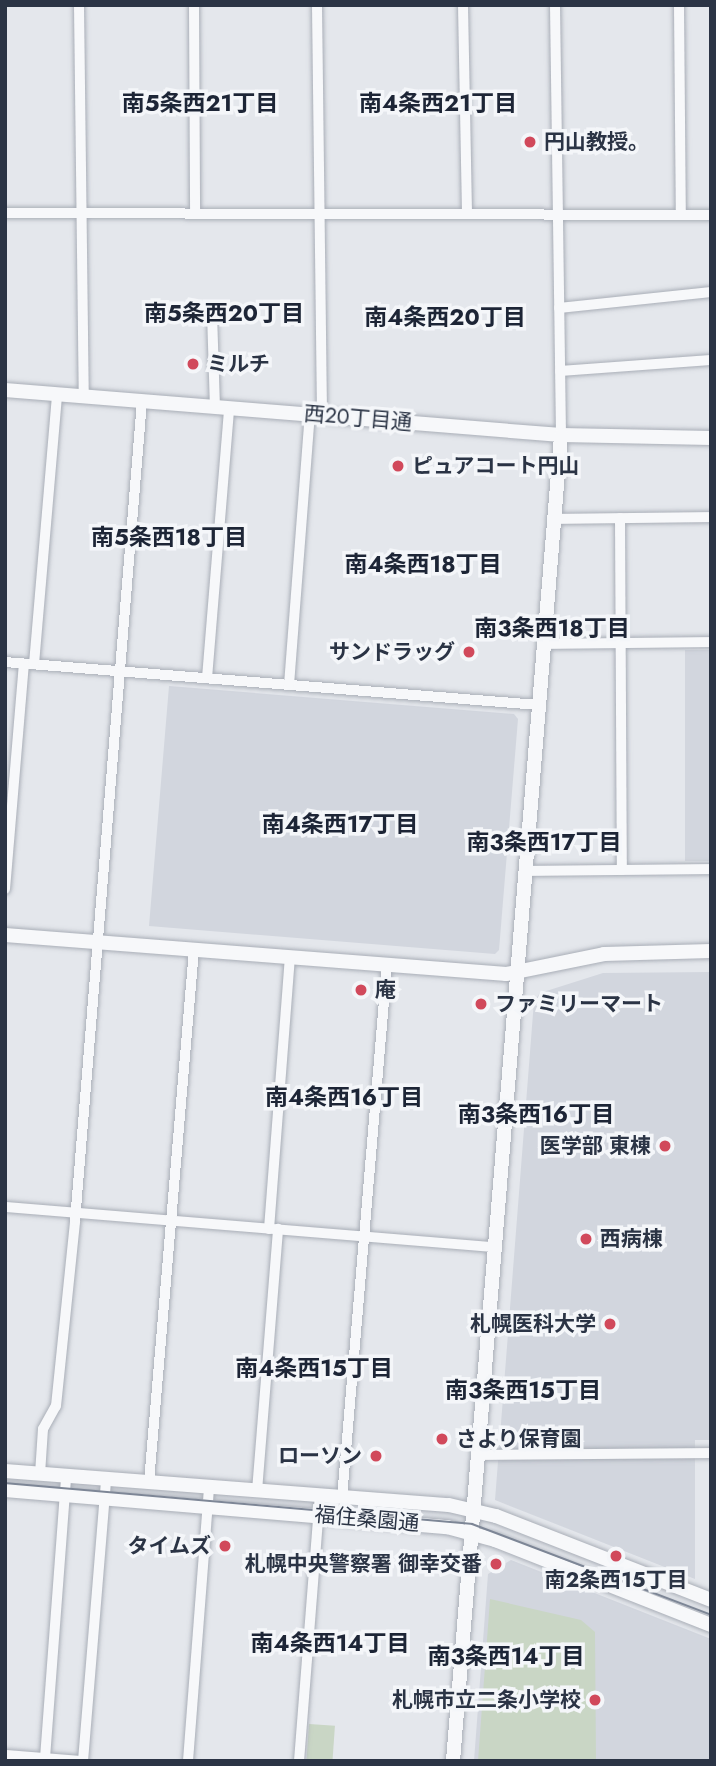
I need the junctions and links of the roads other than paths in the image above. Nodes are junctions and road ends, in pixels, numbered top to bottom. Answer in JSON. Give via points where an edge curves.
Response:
{"nodes":[{"id":1,"x":79,"y":5,"type":"edge"},
{"id":2,"x":194,"y":5,"type":"edge"},
{"id":3,"x":317,"y":5,"type":"edge"},
{"id":4,"x":463,"y":5,"type":"edge"},
{"id":5,"x":555,"y":5,"type":"edge"},
{"id":6,"x":678,"y":5,"type":"edge"},
{"id":7,"x":5,"y":213,"type":"edge"},
{"id":8,"x":81,"y":214,"type":"junction"},
{"id":9,"x":195,"y":214,"type":"junction"},
{"id":10,"x":320,"y":214,"type":"junction"},
{"id":11,"x":467,"y":214,"type":"junction"},
{"id":12,"x":558,"y":215,"type":"junction"},
{"id":13,"x":681,"y":215,"type":"junction"},
{"id":14,"x":711,"y":215,"type":"edge"},
{"id":15,"x":711,"y":292,"type":"edge"},
{"id":16,"x":559,"y":308,"type":"junction"},
{"id":17,"x":212,"y":313,"type":"dead end"},
{"id":18,"x":711,"y":360,"type":"edge"},
{"id":19,"x":560,"y":371,"type":"junction"},
{"id":20,"x":5,"y":390,"type":"edge"},
{"id":21,"x":57,"y":394,"type":"junction"},
{"id":22,"x":84,"y":396,"type":"junction"},
{"id":23,"x":142,"y":401,"type":"junction"},
{"id":24,"x":222,"y":408,"type":"junction"},
{"id":25,"x":316,"y":415,"type":"junction"},
{"id":26,"x":561,"y":435,"type":"junction"},
{"id":27,"x":711,"y":438,"type":"edge"},
{"id":28,"x":711,"y":517,"type":"edge"},
{"id":29,"x":620,"y":518,"type":"junction"},
{"id":30,"x":554,"y":519,"type":"junction"},
{"id":31,"x":711,"y":642,"type":"edge"},
{"id":32,"x":621,"y":643,"type":"junction"},
{"id":33,"x":543,"y":644,"type":"junction"},
{"id":34,"x":5,"y":662,"type":"edge"},
{"id":35,"x":29,"y":664,"type":"junction"},
{"id":36,"x":120,"y":671,"type":"junction"},
{"id":37,"x":207,"y":678,"type":"junction"},
{"id":38,"x":289,"y":685,"type":"junction"},
{"id":39,"x":538,"y":705,"type":"junction"},
{"id":40,"x":711,"y":869,"type":"edge"},
{"id":41,"x":622,"y":870,"type":"junction"},
{"id":42,"x":525,"y":871,"type":"junction"},
{"id":43,"x":5,"y":889,"type":"edge"},
{"id":44,"x":5,"y":935,"type":"edge"},
{"id":45,"x":99,"y":942,"type":"junction"},
{"id":46,"x":194,"y":950,"type":"junction"},
{"id":47,"x":711,"y":951,"type":"edge"},
{"id":48,"x":290,"y":958,"type":"junction"},
{"id":49,"x":387,"y":966,"type":"junction"},
{"id":50,"x":517,"y":974,"type":"junction"},
{"id":51,"x":5,"y":1207,"type":"edge"},
{"id":52,"x":75,"y":1213,"type":"junction"},
{"id":53,"x":173,"y":1221,"type":"junction"},
{"id":54,"x":274,"y":1229,"type":"junction"},
{"id":55,"x":364,"y":1236,"type":"junction"},
{"id":56,"x":494,"y":1247,"type":"junction"},
{"id":57,"x":711,"y":1453,"type":"edge"},
{"id":58,"x":478,"y":1455,"type":"junction"},
{"id":59,"x":5,"y":1471,"type":"edge"},
{"id":60,"x":40,"y":1474,"type":"junction"},
{"id":61,"x":66,"y":1476,"type":"junction"},
{"id":62,"x":106,"y":1479,"type":"junction"},
{"id":63,"x":149,"y":1482,"type":"junction"},
{"id":64,"x":209,"y":1488,"type":"junction"},
{"id":65,"x":5,"y":1490,"type":"edge"},
{"id":66,"x":257,"y":1491,"type":"junction"},
{"id":67,"x":65,"y":1494,"type":"junction"},
{"id":68,"x":320,"y":1496,"type":"junction"},
{"id":69,"x":105,"y":1498,"type":"junction"},
{"id":70,"x":342,"y":1498,"type":"junction"},
{"id":71,"x":208,"y":1506,"type":"junction"},
{"id":72,"x":473,"y":1511,"type":"junction"},
{"id":73,"x":318,"y":1515,"type":"junction"},
{"id":74,"x":471,"y":1533,"type":"junction"},
{"id":75,"x":711,"y":1600,"type":"edge"},
{"id":76,"x":711,"y":1625,"type":"edge"},
{"id":77,"x":5,"y":1755,"type":"edge"},
{"id":78,"x":45,"y":1758,"type":"junction"},
{"id":79,"x":81,"y":1761,"type":"edge"},
{"id":80,"x":188,"y":1761,"type":"edge"},
{"id":81,"x":299,"y":1761,"type":"edge"},
{"id":82,"x":453,"y":1761,"type":"edge"}],
"edges":[{"from":1,"to":8,"type":"street"},
{"from":2,"to":9,"type":"street"},
{"from":3,"to":10,"type":"street"},
{"from":4,"to":11,"type":"street"},
{"from":5,"to":12,"type":"street"},
{"from":6,"to":13,"type":"street"},
{"from":7,"to":8,"type":"street"},
{"from":8,"to":9,"type":"street"},
{"from":8,"to":22,"type":"street"},
{"from":9,"to":10,"type":"street"},
{"from":10,"to":11,"type":"street"},
{"from":10,"to":25,"type":"street"},
{"from":11,"to":12,"type":"street"},
{"from":12,"to":13,"type":"street"},
{"from":12,"to":16,"type":"street"},
{"from":13,"to":14,"type":"street"},
{"from":15,"to":16,"type":"street"},
{"from":16,"to":19,"type":"street"},
{"from":17,"to":24,"type":"street"},
{"from":18,"to":19,"type":"street"},
{"from":19,"to":26,"type":"street"},
{"from":20,"to":21,"type":"street","name":"西20丁目通"},
{"from":21,"to":22,"type":"street","name":"西20丁目通"},
{"from":21,"to":35,"type":"street"},
{"from":22,"to":23,"type":"street","name":"西20丁目通"},
{"from":23,"to":24,"type":"street","name":"西20丁目通"},
{"from":23,"to":36,"type":"street"},
{"from":24,"to":25,"type":"street","name":"西20丁目通"},
{"from":24,"to":37,"type":"street"},
{"from":25,"to":26,"type":"street","name":"西20丁目通"},
{"from":25,"to":38,"type":"street"},
{"from":26,"to":27,"type":"street","name":"西20丁目通"},
{"from":26,"to":30,"type":"street"},
{"from":28,"to":29,"type":"street"},
{"from":29,"to":30,"type":"street"},
{"from":29,"to":32,"type":"street"},
{"from":30,"to":33,"type":"street"},
{"from":31,"to":32,"type":"street"},
{"from":32,"to":33,"type":"street"},
{"from":32,"to":41,"type":"street"},
{"from":33,"to":39,"type":"street"},
{"from":34,"to":35,"type":"street"},
{"from":35,"to":36,"type":"street"},
{"from":35,"to":43,"type":"street"},
{"from":36,"to":37,"type":"street"},
{"from":36,"to":45,"type":"street"},
{"from":37,"to":38,"type":"street"},
{"from":38,"to":39,"type":"street"},
{"from":39,"to":42,"type":"street"},
{"from":40,"to":41,"type":"street"},
{"from":41,"to":42,"type":"street"},
{"from":42,"to":50,"type":"street"},
{"from":44,"to":45,"type":"street"},
{"from":45,"to":46,"type":"street"},
{"from":45,"to":52,"type":"street"},
{"from":46,"to":48,"type":"street"},
{"from":46,"to":53,"type":"street"},
{"from":47,"to":50,"type":"street","via":[[604,954]]},
{"from":48,"to":49,"type":"street"},
{"from":48,"to":54,"type":"street"},
{"from":49,"to":50,"type":"street"},
{"from":49,"to":55,"type":"street"},
{"from":50,"to":56,"type":"street"},
{"from":51,"to":52,"type":"street"},
{"from":52,"to":53,"type":"street"},
{"from":52,"to":60,"type":"street","via":[[56,1406],[43,1429]]},
{"from":53,"to":54,"type":"street"},
{"from":53,"to":63,"type":"street"},
{"from":54,"to":55,"type":"street"},
{"from":54,"to":66,"type":"street"},
{"from":55,"to":56,"type":"street"},
{"from":55,"to":70,"type":"street"},
{"from":56,"to":58,"type":"street"},
{"from":57,"to":58,"type":"street"},
{"from":58,"to":72,"type":"street"},
{"from":59,"to":60,"type":"street","name":"福住桑園通"},
{"from":60,"to":61,"type":"street","name":"福住桑園通"},
{"from":61,"to":62,"type":"street","name":"福住桑園通"},
{"from":61,"to":67,"type":"street"},
{"from":62,"to":63,"type":"street","name":"福住桑園通"},
{"from":62,"to":69,"type":"street"},
{"from":63,"to":64,"type":"street","name":"福住桑園通"},
{"from":64,"to":66,"type":"street","name":"福住桑園通"},
{"from":64,"to":71,"type":"street"},
{"from":65,"to":67,"type":"street","name":"福住桑園通"},
{"from":66,"to":68,"type":"street","name":"福住桑園通"},
{"from":67,"to":69,"type":"street","name":"福住桑園通"},
{"from":67,"to":78,"type":"street"},
{"from":68,"to":70,"type":"street","name":"福住桑園通"},
{"from":68,"to":73,"type":"street"},
{"from":69,"to":71,"type":"street","name":"福住桑園通"},
{"from":69,"to":79,"type":"street"},
{"from":70,"to":72,"type":"street","name":"福住桑園通"},
{"from":71,"to":73,"type":"street","name":"福住桑園通"},
{"from":71,"to":80,"type":"street"},
{"from":72,"to":74,"type":"street"},
{"from":72,"to":75,"type":"street","name":"福住桑園通"},
{"from":73,"to":74,"type":"street","name":"福住桑園通"},
{"from":73,"to":81,"type":"street"},
{"from":74,"to":76,"type":"street","name":"福住桑園通"},
{"from":74,"to":82,"type":"street"},
{"from":77,"to":78,"type":"street"},
{"from":78,"to":79,"type":"street"}]}
